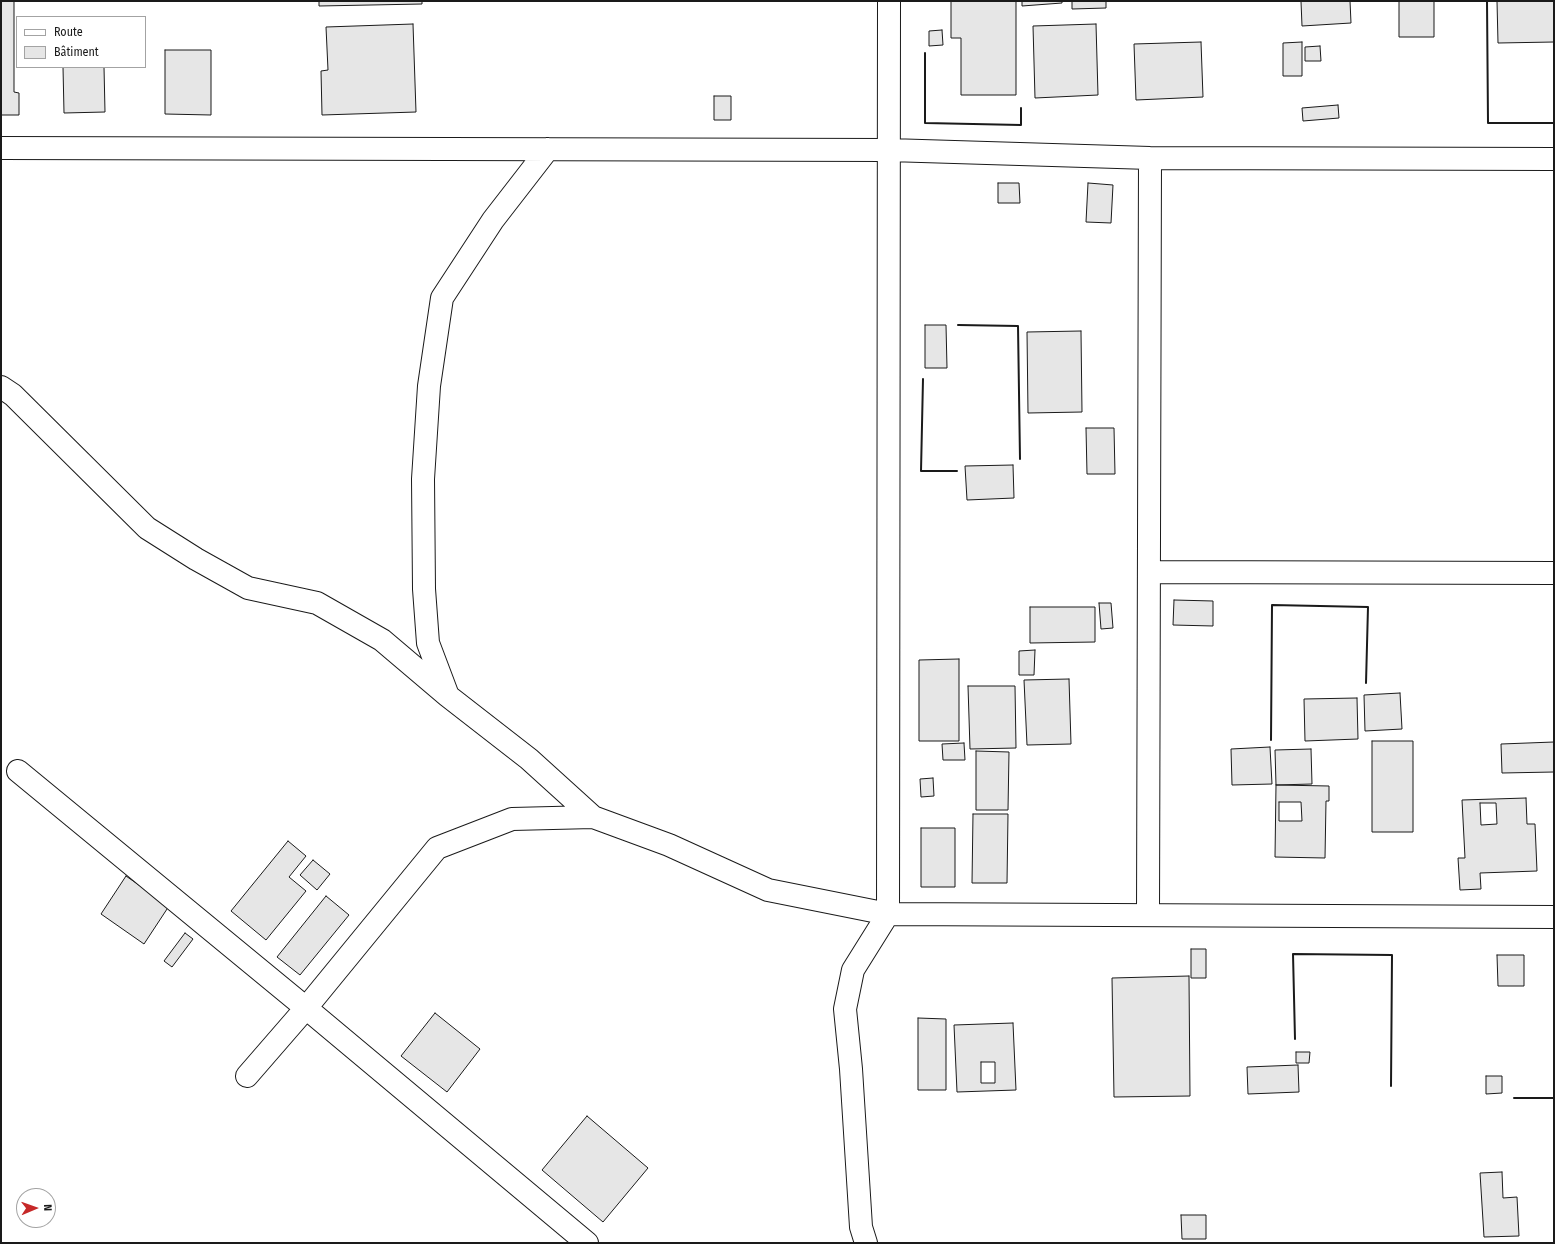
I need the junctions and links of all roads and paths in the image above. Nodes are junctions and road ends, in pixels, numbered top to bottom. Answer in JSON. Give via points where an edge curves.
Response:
{"nodes":[{"id":1,"x":889,"y":1,"type":"edge"},
{"id":2,"x":1,"y":148,"type":"edge"},
{"id":3,"x":548,"y":149,"type":"junction"},
{"id":4,"x":889,"y":150,"type":"junction"},
{"id":5,"x":1150,"y":158,"type":"junction"},
{"id":6,"x":1554,"y":159,"type":"edge"},
{"id":7,"x":1,"y":387,"type":"edge"},
{"id":8,"x":1149,"y":572,"type":"junction"},
{"id":9,"x":1554,"y":573,"type":"edge"},
{"id":10,"x":448,"y":696,"type":"junction"},
{"id":11,"x":18,"y":771,"type":"dead end"},
{"id":12,"x":593,"y":817,"type":"junction"},
{"id":13,"x":888,"y":914,"type":"junction"},
{"id":14,"x":1148,"y":915,"type":"junction"},
{"id":15,"x":1554,"y":917,"type":"edge"},
{"id":16,"x":306,"y":1008,"type":"junction"},
{"id":17,"x":247,"y":1076,"type":"dead end"},
{"id":18,"x":587,"y":1243,"type":"edge"},
{"id":19,"x":866,"y":1243,"type":"edge"}],
"edges":[{"from":1,"to":4,"type":"street"},
{"from":2,"to":3,"type":"street"},
{"from":3,"to":4,"type":"street"},
{"from":3,"to":10,"type":"street","via":[[492,220],[442,298],[429,386],[423,479],[424,589],[428,643]]},
{"from":4,"to":5,"type":"street"},
{"from":4,"to":13,"type":"street"},
{"from":5,"to":6,"type":"street"},
{"from":5,"to":8,"type":"street"},
{"from":7,"to":10,"type":"street","via":[[13,395],[147,528],[248,588],[323,606],[382,640]]},
{"from":8,"to":9,"type":"street"},
{"from":8,"to":14,"type":"street"},
{"from":10,"to":12,"type":"street","via":[[529,759]]},
{"from":11,"to":16,"type":"street"},
{"from":12,"to":13,"type":"street","via":[[670,845],[768,890]]},
{"from":12,"to":16,"type":"street","via":[[512,819],[437,848]]},
{"from":13,"to":14,"type":"street"},
{"from":13,"to":19,"type":"street","via":[[853,970],[845,1009],[861,1227]]},
{"from":14,"to":15,"type":"street"},
{"from":16,"to":17,"type":"street"},
{"from":16,"to":18,"type":"street"}]}
